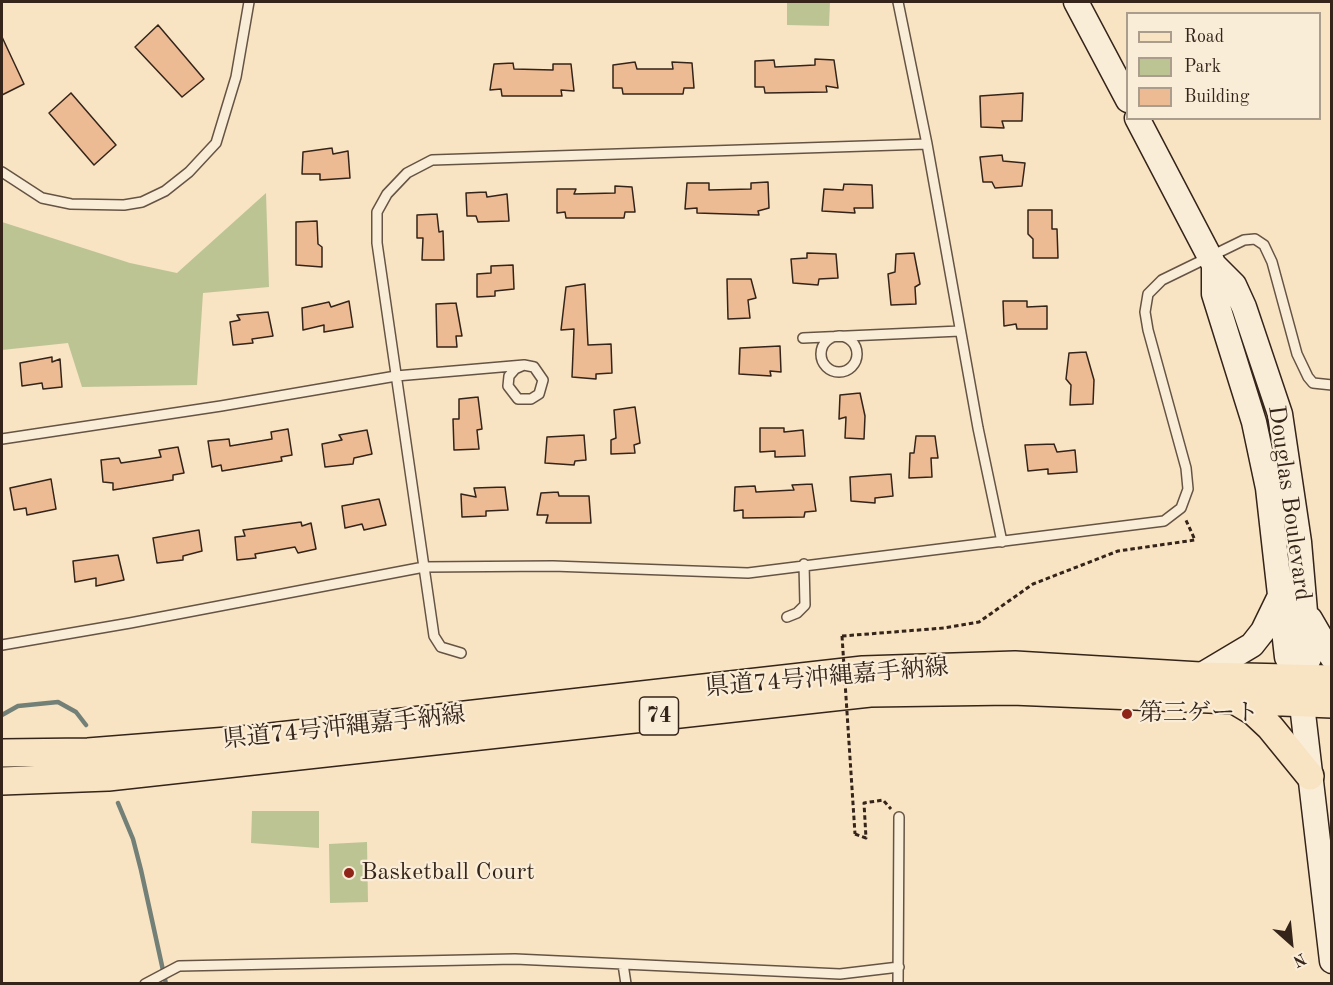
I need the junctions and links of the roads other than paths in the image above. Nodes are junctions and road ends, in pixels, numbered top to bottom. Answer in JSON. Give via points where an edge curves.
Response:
{"nodes":[{"id":1,"x":249,"y":2,"type":"edge"},
{"id":2,"x":898,"y":2,"type":"edge"},
{"id":3,"x":1076,"y":2,"type":"edge"},
{"id":4,"x":1126,"y":96,"type":"edge"},
{"id":5,"x":1138,"y":120,"type":"edge"},
{"id":6,"x":927,"y":144,"type":"junction"},
{"id":7,"x":2,"y":172,"type":"edge"},
{"id":8,"x":1211,"y":260,"type":"junction"},
{"id":9,"x":960,"y":331,"type":"junction"},
{"id":10,"x":837,"y":336,"type":"junction"},
{"id":11,"x":803,"y":338,"type":"dead end"},
{"id":12,"x":524,"y":365,"type":"dead end"},
{"id":13,"x":396,"y":376,"type":"junction"},
{"id":14,"x":1332,"y":386,"type":"edge"},
{"id":15,"x":2,"y":439,"type":"edge"},
{"id":16,"x":1002,"y":542,"type":"junction"},
{"id":17,"x":804,"y":564,"type":"junction"},
{"id":18,"x":424,"y":567,"type":"junction"},
{"id":19,"x":1280,"y":596,"type":"junction"},
{"id":20,"x":1305,"y":612,"type":"junction"},
{"id":21,"x":787,"y":617,"type":"dead end"},
{"id":22,"x":2,"y":645,"type":"edge"},
{"id":23,"x":461,"y":653,"type":"dead end"},
{"id":24,"x":1332,"y":657,"type":"edge"},
{"id":25,"x":1200,"y":676,"type":"junction"},
{"id":26,"x":1332,"y":679,"type":"edge"},
{"id":27,"x":1301,"y":691,"type":"junction"},
{"id":28,"x":1234,"y":700,"type":"junction"},
{"id":29,"x":1332,"y":704,"type":"edge"},
{"id":30,"x":2,"y":753,"type":"edge"},
{"id":31,"x":1310,"y":776,"type":"junction"},
{"id":32,"x":2,"y":781,"type":"edge"},
{"id":33,"x":899,"y":817,"type":"road end"},
{"id":34,"x":1332,"y":961,"type":"edge"},
{"id":35,"x":623,"y":964,"type":"junction"},
{"id":36,"x":899,"y":967,"type":"junction"},
{"id":37,"x":148,"y":982,"type":"edge"},
{"id":38,"x":626,"y":984,"type":"edge"},
{"id":39,"x":898,"y":984,"type":"edge"}],
"edges":[{"from":1,"to":7,"type":"lane","via":[[236,77],[216,143],[165,191],[124,205],[71,204],[42,198]]},
{"from":2,"to":6,"type":"lane"},
{"from":3,"to":4,"type":"street"},
{"from":5,"to":8,"type":"street","name":"Douglas Boulevard"},
{"from":6,"to":9,"type":"lane"},
{"from":6,"to":13,"type":"lane","via":[[432,160],[407,173],[387,194],[377,212],[377,243]]},
{"from":8,"to":14,"type":"lane","via":[[1244,240],[1255,239],[1264,245],[1298,354],[1313,382]]},
{"from":8,"to":16,"type":"lane","via":[[1162,280],[1148,294],[1145,312],[1186,468],[1188,489],[1181,508],[1164,521]]},
{"from":8,"to":19,"type":"street","name":"Douglas Boulevard","via":[[1214,294],[1261,450]]},
{"from":8,"to":20,"type":"street","name":"Douglas Boulevard","via":[[1234,285],[1244,307],[1280,414]]},
{"from":9,"to":10,"type":"lane"},
{"from":9,"to":16,"type":"lane"},
{"from":10,"to":10,"type":"lane","via":[[825,343],[821,359],[828,369],[841,373],[852,367],[857,350],[848,338]]},
{"from":10,"to":11,"type":"lane"},
{"from":12,"to":13,"type":"lane"},
{"from":13,"to":15,"type":"lane"},
{"from":13,"to":18,"type":"lane"},
{"from":16,"to":17,"type":"lane"},
{"from":17,"to":18,"type":"lane","via":[[748,573],[553,566]]},
{"from":17,"to":21,"type":"lane","via":[[805,605]]},
{"from":18,"to":22,"type":"lane"},
{"from":18,"to":23,"type":"lane","via":[[434,636],[441,647]]},
{"from":19,"to":25,"type":"street","name":"Douglas Boulevard","via":[[1252,645]]},
{"from":19,"to":27,"type":"street","name":"Douglas Boulevard","via":[[1287,657]]},
{"from":20,"to":24,"type":"street","name":"Douglas Boulevard"},
{"from":20,"to":27,"type":"street","name":"Douglas Boulevard","via":[[1309,658]]},
{"from":25,"to":27,"type":"main road","name":"県道74号沖縄嘉手納線","number":"74"},
{"from":25,"to":30,"type":"main road","name":"県道74号沖縄嘉手納線","number":"74","via":[[1015,665],[863,670],[253,739],[88,752]]},
{"from":26,"to":27,"type":"main road","name":"県道74号沖縄嘉手納線","number":"74"},
{"from":27,"to":28,"type":"main road","name":"県道74号沖縄嘉手納線","number":"74"},
{"from":27,"to":29,"type":"main road","number":"74"},
{"from":27,"to":31,"type":"street"},
{"from":28,"to":31,"type":"main road","via":[[1270,727]]},
{"from":28,"to":32,"type":"main road","name":"県道74号沖縄嘉手納線","number":"74","via":[[1012,691],[870,693],[108,777]]},
{"from":31,"to":34,"type":"street"},
{"from":33,"to":36,"type":"lane"},
{"from":35,"to":36,"type":"lane","via":[[840,974]]},
{"from":35,"to":37,"type":"lane","via":[[515,959],[179,966]]},
{"from":35,"to":38,"type":"lane"},
{"from":36,"to":39,"type":"lane"}]}
